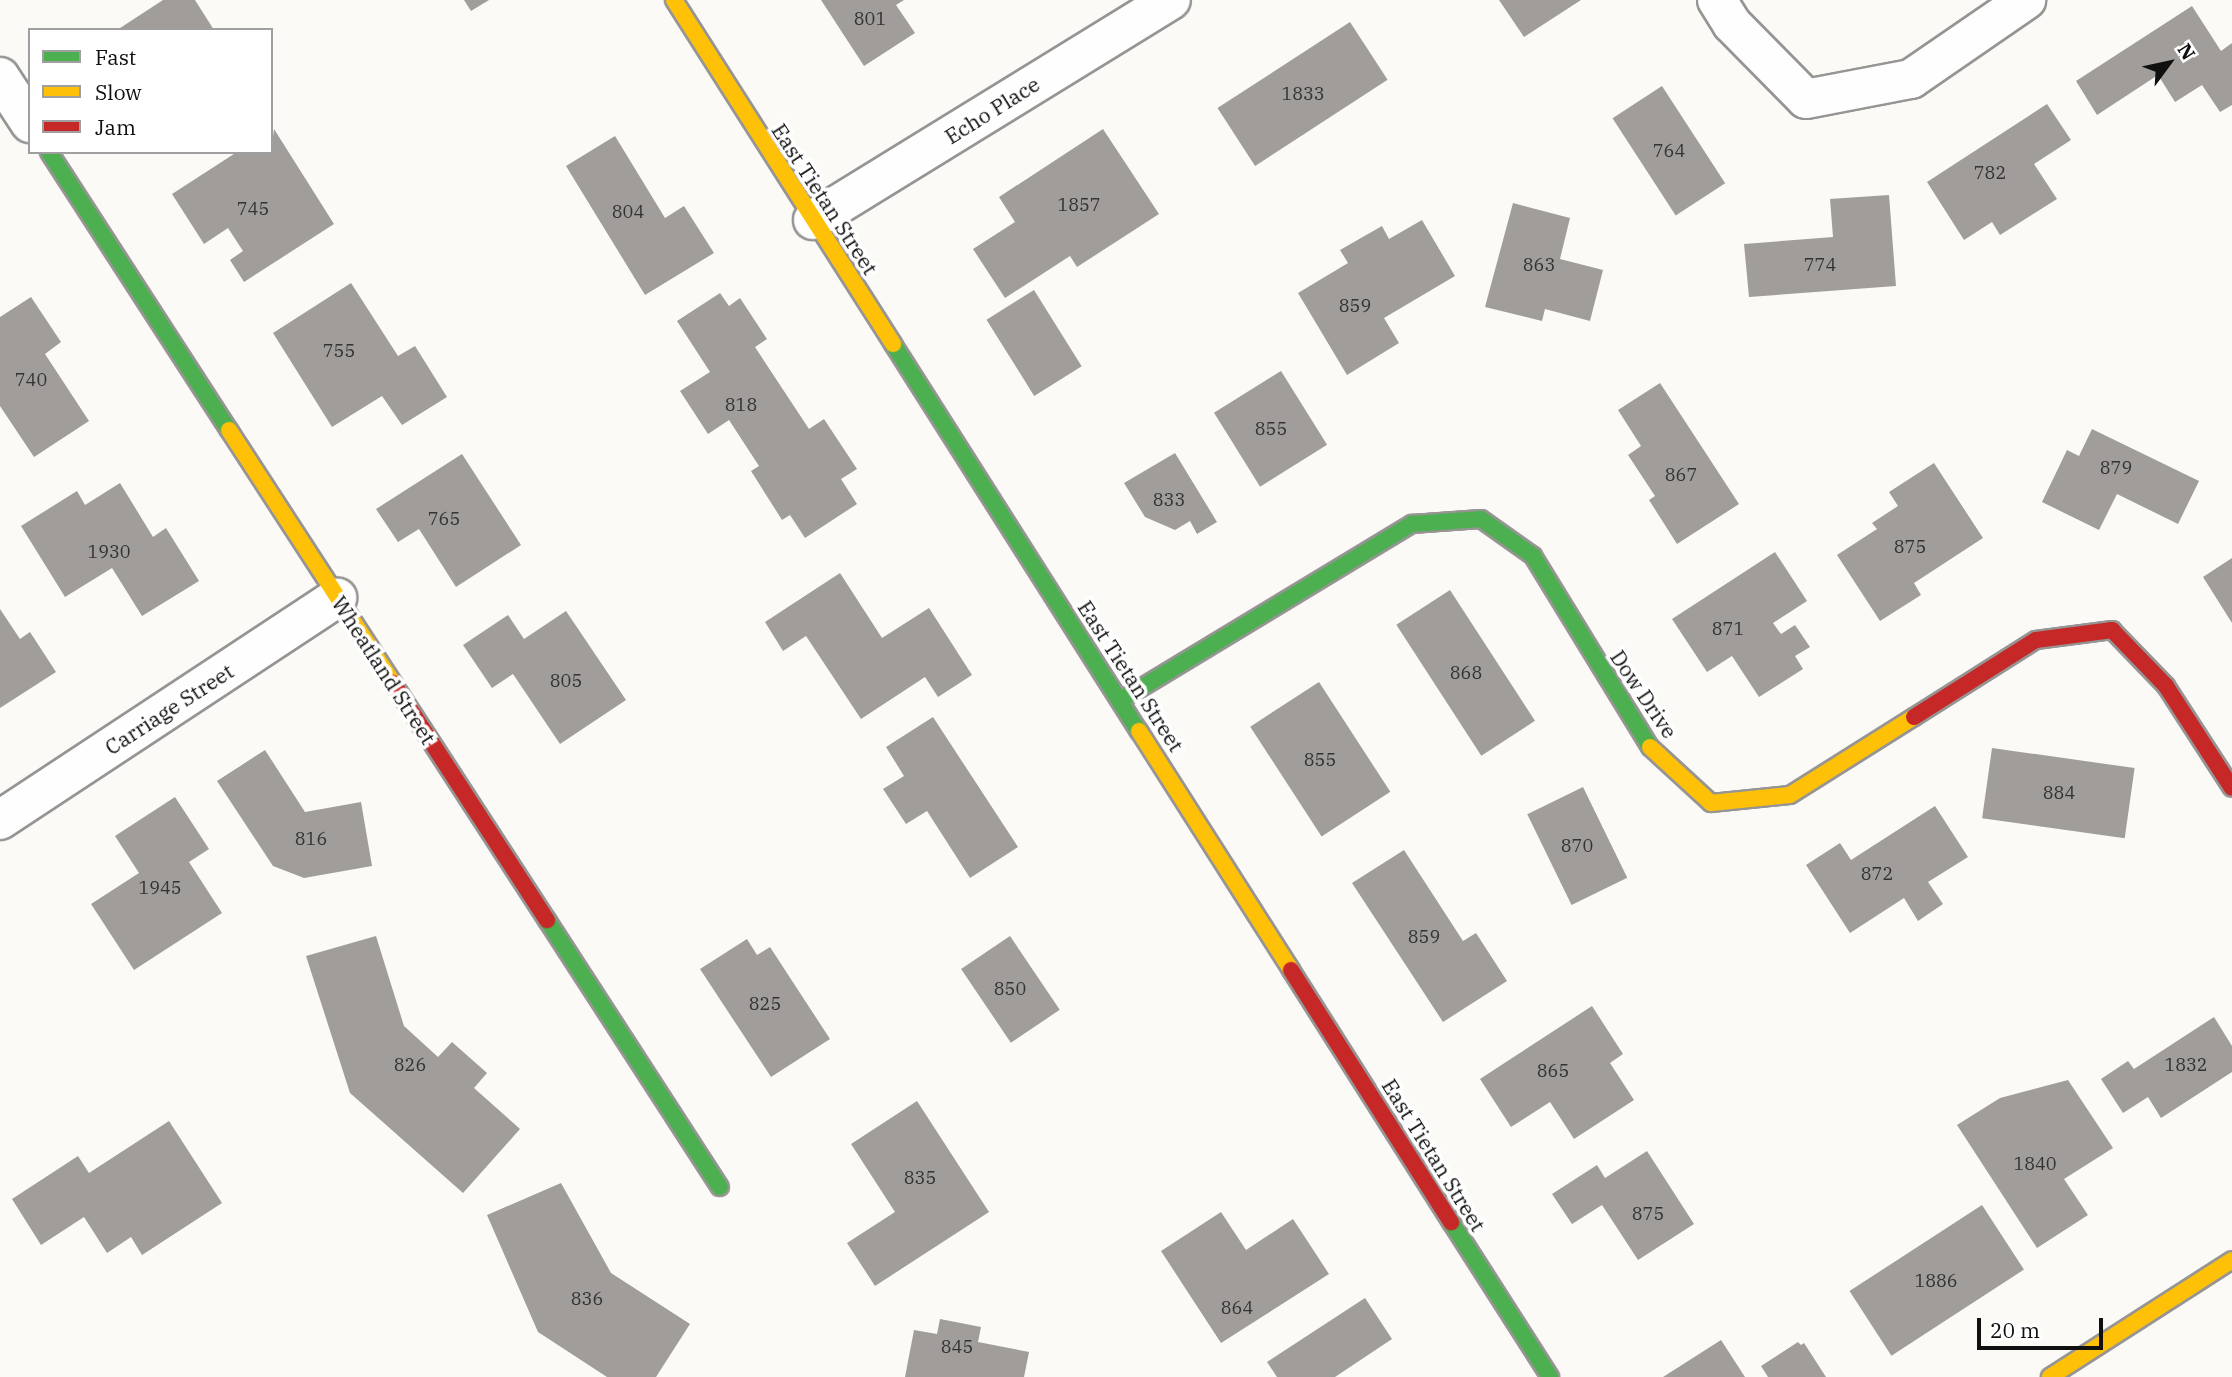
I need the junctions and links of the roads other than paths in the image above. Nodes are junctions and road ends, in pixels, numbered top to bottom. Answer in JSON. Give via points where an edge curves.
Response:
{"nodes":[{"id":1,"x":674,"y":0,"type":"edge"},
{"id":2,"x":1171,"y":0,"type":"edge"},
{"id":3,"x":1717,"y":0,"type":"edge"},
{"id":4,"x":2026,"y":0,"type":"edge"},
{"id":5,"x":0,"y":77,"type":"edge"},
{"id":6,"x":28,"y":120,"type":"edge"},
{"id":7,"x":49,"y":154,"type":"edge"},
{"id":8,"x":813,"y":220,"type":"junction"},
{"id":9,"x":337,"y":598,"type":"junction"},
{"id":10,"x":1121,"y":700,"type":"junction"},
{"id":11,"x":2232,"y":788,"type":"edge"},
{"id":12,"x":0,"y":820,"type":"edge"},
{"id":13,"x":720,"y":1187,"type":"dead end"},
{"id":14,"x":2232,"y":1260,"type":"edge"},
{"id":15,"x":1550,"y":1377,"type":"edge"},
{"id":16,"x":2050,"y":1377,"type":"edge"}],
"edges":[{"from":1,"to":8,"type":"street","name":"East Tietan Street"},
{"from":2,"to":8,"type":"street","name":"Echo Place"},
{"from":3,"to":4,"type":"street","via":[[1732,24],[1806,99],[1911,79]]},
{"from":5,"to":6,"type":"street"},
{"from":7,"to":9,"type":"street","name":"Wheatland Street"},
{"from":8,"to":10,"type":"street","name":"East Tietan Street"},
{"from":9,"to":12,"type":"street","name":"Carriage Street"},
{"from":9,"to":13,"type":"street","name":"Wheatland Street"},
{"from":10,"to":11,"type":"street","name":"Dow Drive","via":[[1412,524],[1481,519],[1533,556],[1648,745],[1711,803],[1790,795],[2036,640],[2112,631],[2166,686]]},
{"from":10,"to":15,"type":"street","name":"East Tietan Street"},
{"from":14,"to":16,"type":"street"}]}
